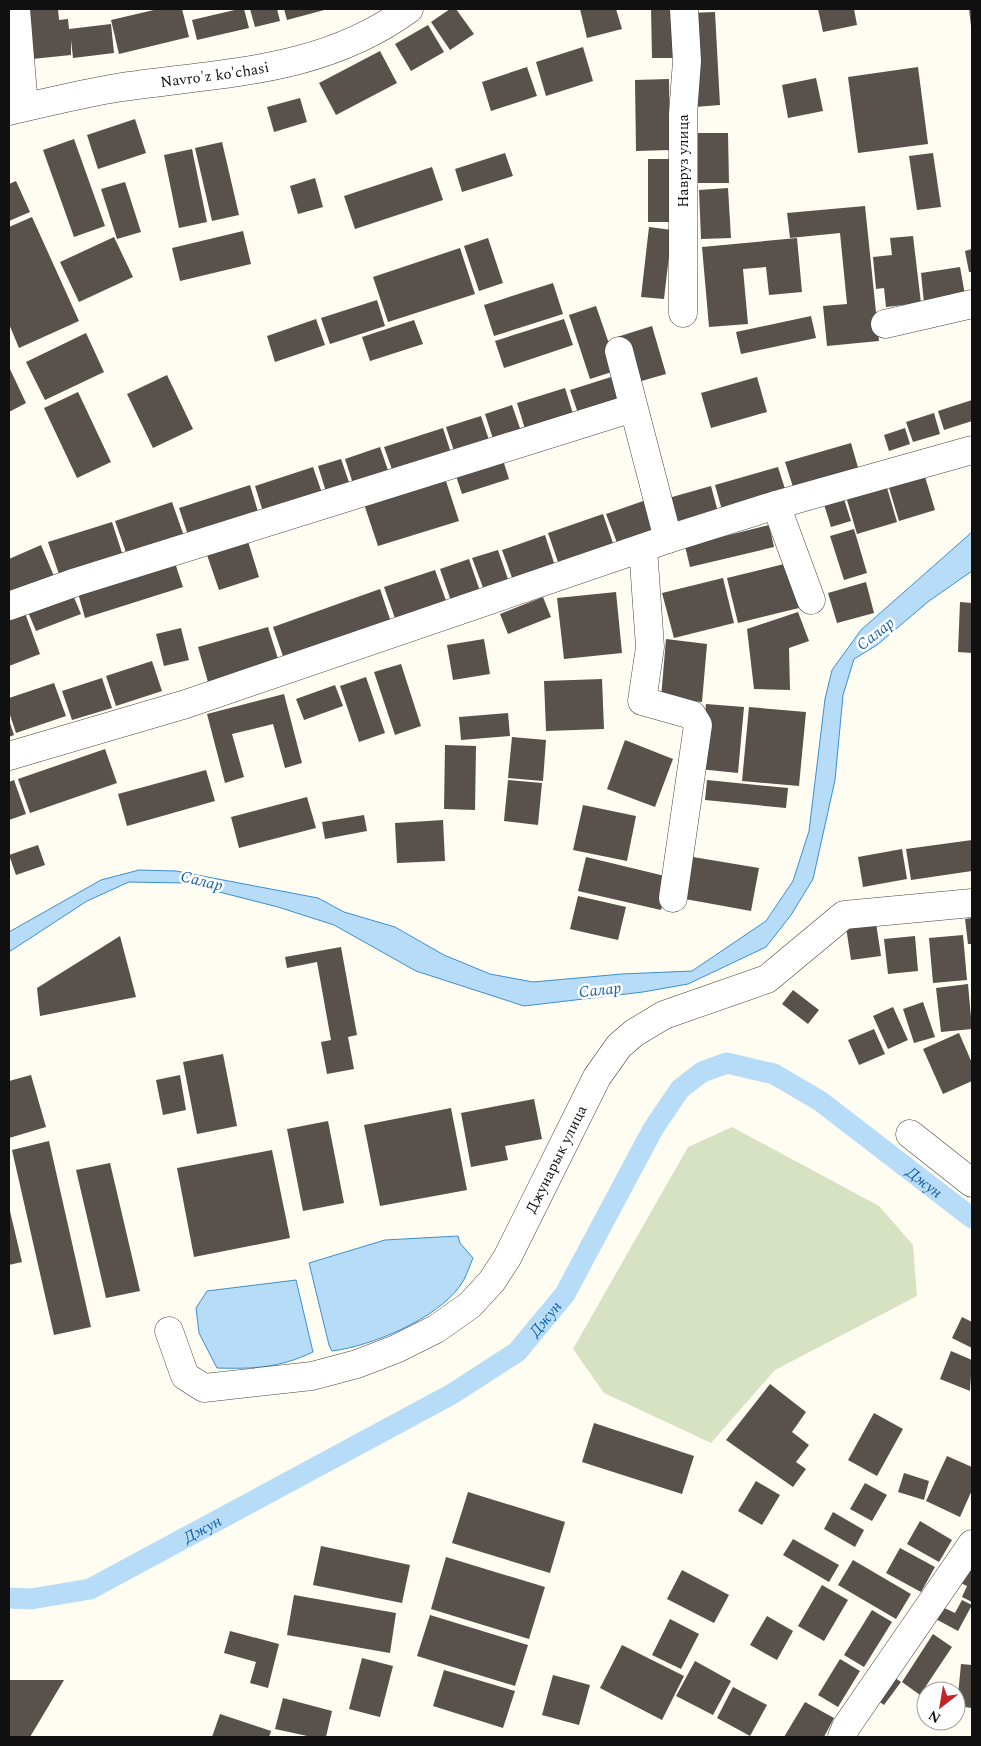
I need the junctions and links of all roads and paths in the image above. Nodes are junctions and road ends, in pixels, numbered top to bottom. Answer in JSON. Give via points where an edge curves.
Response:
{"nodes":[{"id":1,"x":16,"y":9,"type":"edge"},
{"id":2,"x":407,"y":9,"type":"edge"},
{"id":3,"x":684,"y":9,"type":"edge"},
{"id":4,"x":17,"y":109,"type":"edge"},
{"id":5,"x":972,"y":304,"type":"edge"},
{"id":6,"x":683,"y":313,"type":"dead end"},
{"id":7,"x":885,"y":324,"type":"dead end"},
{"id":8,"x":619,"y":351,"type":"dead end"},
{"id":9,"x":633,"y":408,"type":"junction"},
{"id":10,"x":972,"y":450,"type":"edge"},
{"id":11,"x":776,"y":505,"type":"junction"},
{"id":12,"x":656,"y":544,"type":"junction"},
{"id":13,"x":811,"y":600,"type":"dead end"},
{"id":14,"x":9,"y":606,"type":"edge"},
{"id":15,"x":9,"y":756,"type":"edge"},
{"id":16,"x":674,"y":898,"type":"dead end"},
{"id":17,"x":972,"y":903,"type":"edge"},
{"id":18,"x":910,"y":1134,"type":"dead end"},
{"id":19,"x":972,"y":1183,"type":"edge"},
{"id":20,"x":169,"y":1331,"type":"dead end"},
{"id":21,"x":972,"y":1544,"type":"edge"},
{"id":22,"x":842,"y":1737,"type":"edge"}],
"edges":[{"from":1,"to":4,"type":"street"},
{"from":2,"to":4,"type":"street","name":"Navro'z ko'chasi","via":[[345,46],[298,61],[115,88]]},
{"from":3,"to":6,"type":"street","name":"Навруз улица","via":[[687,61],[682,114]]},
{"from":5,"to":7,"type":"street"},
{"from":8,"to":9,"type":"street"},
{"from":9,"to":12,"type":"street"},
{"from":9,"to":14,"type":"street","via":[[76,582]]},
{"from":10,"to":11,"type":"street"},
{"from":11,"to":12,"type":"street"},
{"from":11,"to":13,"type":"street"},
{"from":12,"to":15,"type":"street","via":[[186,704]]},
{"from":12,"to":16,"type":"street","via":[[650,647],[642,701],[692,715],[698,725]]},
{"from":17,"to":20,"type":"street","name":"Джунарык улица","via":[[844,915],[767,979],[664,1015],[634,1033],[619,1046],[597,1077],[507,1258],[492,1281],[470,1305],[436,1329],[365,1361],[312,1376],[204,1388],[185,1376]]},
{"from":18,"to":19,"type":"street"},
{"from":21,"to":22,"type":"street"}]}
